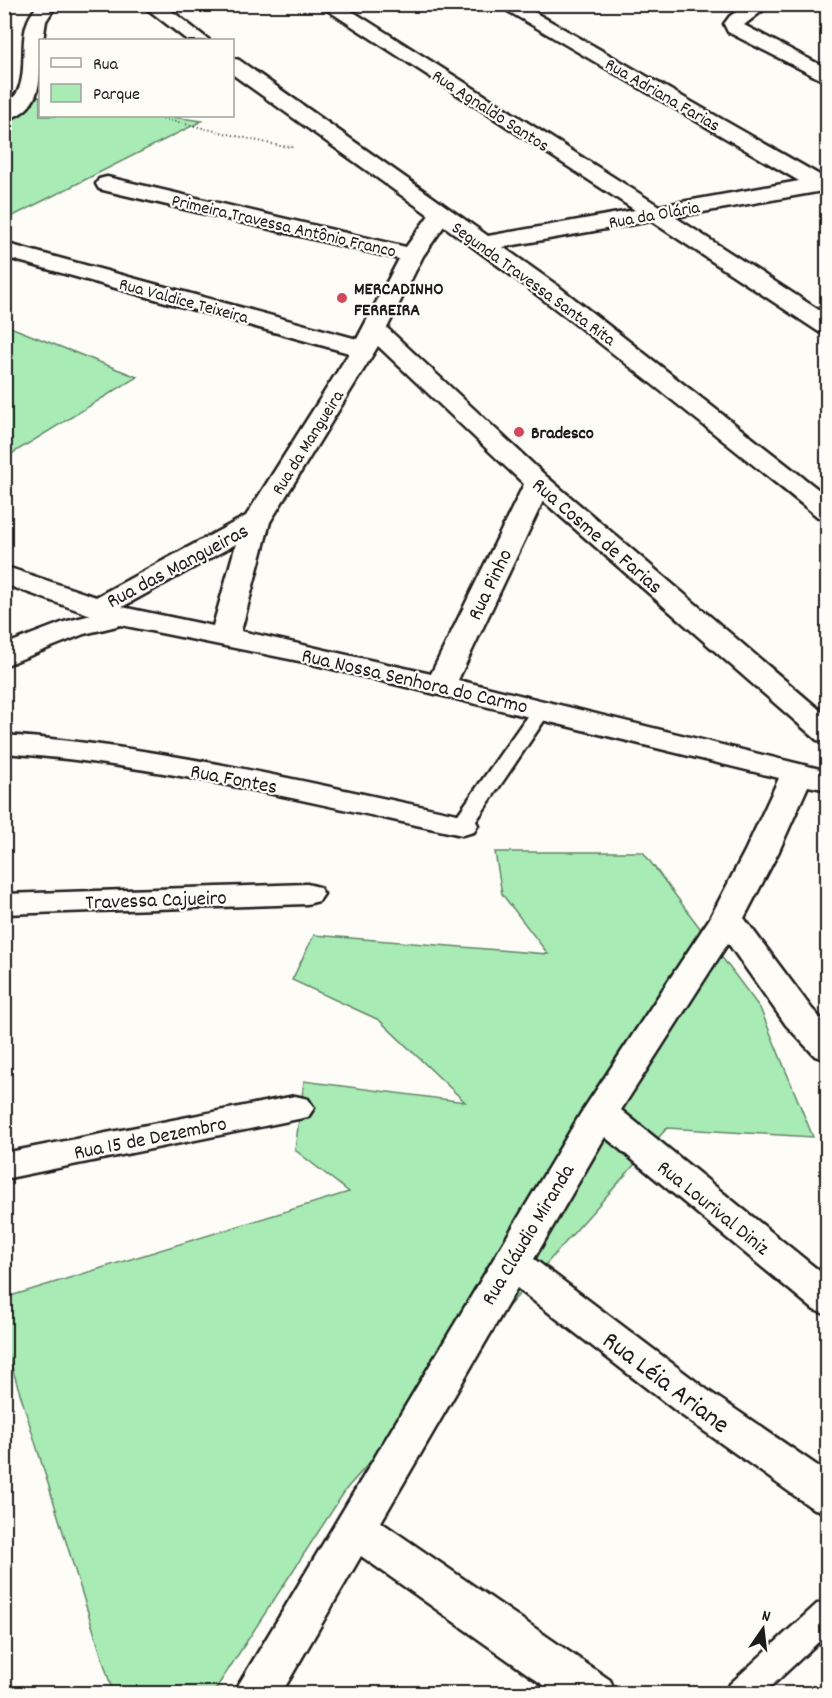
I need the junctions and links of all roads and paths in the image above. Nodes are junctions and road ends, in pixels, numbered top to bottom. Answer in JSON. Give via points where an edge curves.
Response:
{"nodes":[{"id":1,"x":48,"y":4,"type":"edge"},
{"id":2,"x":150,"y":4,"type":"edge"},
{"id":3,"x":327,"y":4,"type":"edge"},
{"id":4,"x":505,"y":4,"type":"edge"},
{"id":5,"x":762,"y":4,"type":"edge"},
{"id":6,"x":198,"y":39,"type":"edge"},
{"id":7,"x":234,"y":65,"type":"edge"},
{"id":8,"x":828,"y":77,"type":"edge"},
{"id":9,"x":4,"y":114,"type":"edge"},
{"id":10,"x":155,"y":117,"type":"edge"},
{"id":11,"x":348,"y":147,"type":"junction"},
{"id":12,"x":107,"y":184,"type":"dead end"},
{"id":13,"x":824,"y":184,"type":"edge"},
{"id":14,"x":656,"y":214,"type":"junction"},
{"id":15,"x":441,"y":215,"type":"junction"},
{"id":16,"x":481,"y":244,"type":"junction"},
{"id":17,"x":4,"y":250,"type":"edge"},
{"id":18,"x":412,"y":255,"type":"junction"},
{"id":19,"x":828,"y":327,"type":"edge"},
{"id":20,"x":369,"y":339,"type":"junction"},
{"id":21,"x":538,"y":483,"type":"junction"},
{"id":22,"x":828,"y":511,"type":"edge"},
{"id":23,"x":256,"y":522,"type":"junction"},
{"id":24,"x":4,"y":574,"type":"edge"},
{"id":25,"x":110,"y":612,"type":"junction"},
{"id":26,"x":225,"y":637,"type":"junction"},
{"id":27,"x":4,"y":657,"type":"edge"},
{"id":28,"x":441,"y":685,"type":"junction"},
{"id":29,"x":542,"y":709,"type":"junction"},
{"id":30,"x":828,"y":733,"type":"edge"},
{"id":31,"x":4,"y":744,"type":"edge"},
{"id":32,"x":812,"y":777,"type":"edge"},
{"id":33,"x":462,"y":825,"type":"joint"},
{"id":34,"x":307,"y":894,"type":"dead end"},
{"id":35,"x":4,"y":904,"type":"edge"},
{"id":36,"x":727,"y":918,"type":"junction"},
{"id":37,"x":828,"y":1048,"type":"edge"},
{"id":38,"x":295,"y":1108,"type":"dead end"},
{"id":39,"x":600,"y":1113,"type":"junction"},
{"id":40,"x":4,"y":1166,"type":"edge"},
{"id":41,"x":510,"y":1262,"type":"junction"},
{"id":42,"x":828,"y":1300,"type":"edge"},
{"id":43,"x":828,"y":1496,"type":"edge"},
{"id":44,"x":354,"y":1527,"type":"junction"},
{"id":45,"x":828,"y":1613,"type":"edge"},
{"id":46,"x":256,"y":1694,"type":"edge"},
{"id":47,"x":593,"y":1694,"type":"edge"},
{"id":48,"x":741,"y":1694,"type":"edge"}],
"edges":[{"from":1,"to":9,"type":"street","via":[[37,21],[28,95]]},
{"from":2,"to":6,"type":"street"},
{"from":3,"to":14,"type":"street","name":"Rua Agnaldo Santos"},
{"from":4,"to":13,"type":"street","name":"Rua Adriana Farias"},
{"from":5,"to":8,"type":"street","via":[[737,20],[735,28]]},
{"from":7,"to":11,"type":"street","name":"Segunda Travessa Santa Rita"},
{"from":10,"to":11,"type":"path","via":[[280,146]]},
{"from":11,"to":15,"type":"street","name":"Segunda Travessa Santa Rita"},
{"from":12,"to":18,"type":"street","name":"Primeira Travessa Antônio Franco"},
{"from":13,"to":14,"type":"street","name":"Rua da Olária"},
{"from":14,"to":16,"type":"street","name":"Rua da Olária"},
{"from":14,"to":19,"type":"street","name":"Rua Agnaldo Santos"},
{"from":15,"to":16,"type":"street","name":"Segunda Travessa Santa Rita"},
{"from":15,"to":18,"type":"street","name":"Primeira Travessa Antônio Franco"},
{"from":16,"to":22,"type":"street","name":"Segunda Travessa Santa Rita","via":[[549,291]]},
{"from":17,"to":20,"type":"street","name":"Rua Valdice Teixeira"},
{"from":18,"to":20,"type":"street","name":"Rua da Mangueira"},
{"from":20,"to":21,"type":"street","name":"Rua Cosme de Farias"},
{"from":20,"to":23,"type":"street","name":"Rua da Mangueira"},
{"from":21,"to":28,"type":"street","name":"Rua Pinho"},
{"from":21,"to":30,"type":"street","name":"Rua Cosme de Farias"},
{"from":23,"to":25,"type":"street","name":"Rua das Mangueiras"},
{"from":23,"to":26,"type":"street","name":"Rua da Mangueira"},
{"from":24,"to":25,"type":"street"},
{"from":25,"to":26,"type":"street","name":"Rua Nossa Senhora do Carmo"},
{"from":25,"to":27,"type":"street","name":"Rua Nossa Senhora do Carmo"},
{"from":26,"to":28,"type":"street","name":"Rua Nossa Senhora do Carmo"},
{"from":28,"to":29,"type":"street","name":"Rua Nossa Senhora do Carmo"},
{"from":29,"to":32,"type":"street","name":"Rua Nossa Senhora do Carmo"},
{"from":29,"to":33,"type":"lane"},
{"from":31,"to":33,"type":"street","name":"Rua Fontes","via":[[198,771]]},
{"from":32,"to":36,"type":"street","name":"Rua Cláudio Miranda","via":[[762,851]]},
{"from":34,"to":35,"type":"street","name":"Travessa Cajueiro"},
{"from":36,"to":37,"type":"street","via":[[799,1017]]},
{"from":36,"to":39,"type":"street","name":"Rua Cláudio Miranda"},
{"from":38,"to":40,"type":"street","name":"Rua 15 de Dezembro"},
{"from":39,"to":41,"type":"street","name":"Rua Cláudio Miranda"},
{"from":39,"to":42,"type":"street","name":"Rua Lourival Diniz"},
{"from":41,"to":43,"type":"street","name":"Rua Léia Ariane","via":[[694,1403]]},
{"from":41,"to":44,"type":"street","name":"Rua Cláudio Miranda"},
{"from":44,"to":46,"type":"street","name":"Rua Cláudio Miranda"},
{"from":44,"to":47,"type":"street"},
{"from":45,"to":48,"type":"lane"}]}
